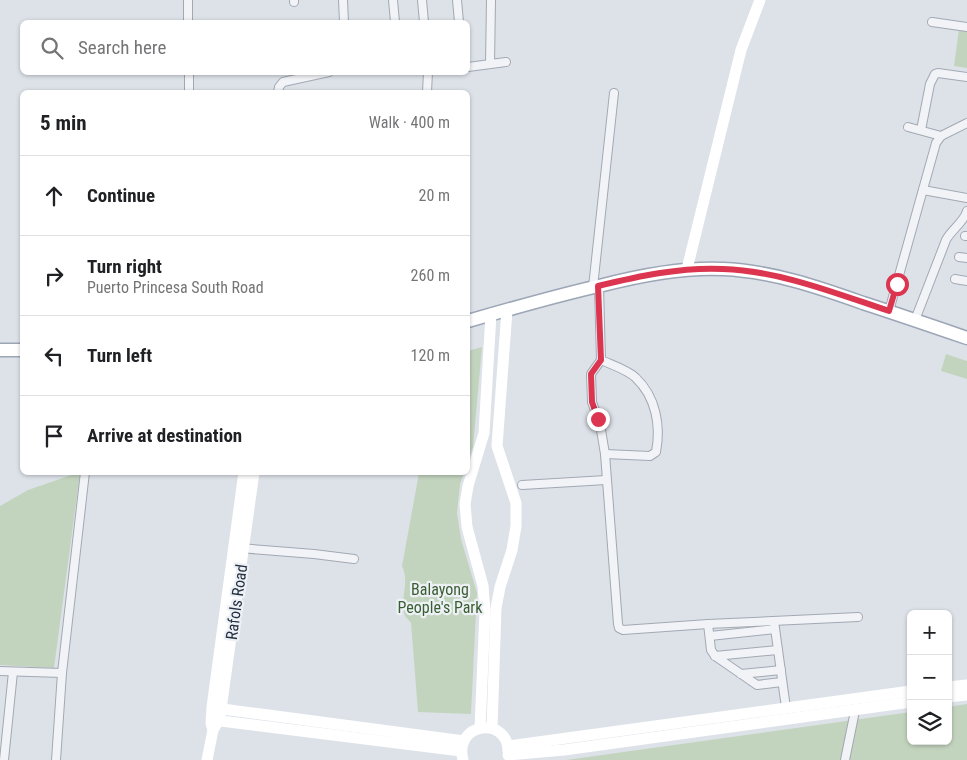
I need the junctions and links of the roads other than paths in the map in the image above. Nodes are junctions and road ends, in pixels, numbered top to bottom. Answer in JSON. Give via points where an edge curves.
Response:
{"nodes":[{"id":1,"x":188,"y":0,"type":"edge"},
{"id":2,"x":343,"y":0,"type":"edge"},
{"id":3,"x":393,"y":0,"type":"edge"},
{"id":4,"x":422,"y":0,"type":"edge"},
{"id":5,"x":457,"y":0,"type":"edge"},
{"id":6,"x":491,"y":0,"type":"edge"},
{"id":7,"x":760,"y":0,"type":"edge"},
{"id":8,"x":188,"y":20,"type":"edge"},
{"id":9,"x":344,"y":20,"type":"edge"},
{"id":10,"x":395,"y":20,"type":"edge"},
{"id":11,"x":424,"y":20,"type":"edge"},
{"id":12,"x":459,"y":20,"type":"edge"},
{"id":13,"x":932,"y":22,"type":"dead end"},
{"id":14,"x":967,"y":28,"type":"edge"},
{"id":15,"x":506,"y":62,"type":"dead end"},
{"id":16,"x":490,"y":64,"type":"junction"},
{"id":17,"x":470,"y":67,"type":"edge"},
{"id":18,"x":189,"y":75,"type":"edge"},
{"id":19,"x":315,"y":75,"type":"edge"},
{"id":20,"x":428,"y":75,"type":"edge"},
{"id":21,"x":967,"y":77,"type":"edge"},
{"id":22,"x":189,"y":90,"type":"edge"},
{"id":23,"x":278,"y":90,"type":"edge"},
{"id":24,"x":427,"y":90,"type":"edge"},
{"id":25,"x":614,"y":93,"type":"dead end"},
{"id":26,"x":967,"y":124,"type":"edge"},
{"id":27,"x":908,"y":127,"type":"dead end"},
{"id":28,"x":921,"y":130,"type":"junction"},
{"id":29,"x":941,"y":136,"type":"junction"},
{"id":30,"x":923,"y":190,"type":"junction"},
{"id":31,"x":967,"y":198,"type":"edge"},
{"id":32,"x":967,"y":214,"type":"edge"},
{"id":33,"x":687,"y":269,"type":"junction"},
{"id":34,"x":955,"y":279,"type":"dead end"},
{"id":35,"x":967,"y":281,"type":"edge"},
{"id":36,"x":596,"y":286,"type":"junction"},
{"id":37,"x":507,"y":310,"type":"junction"},
{"id":38,"x":889,"y":311,"type":"junction"},
{"id":39,"x":491,"y":314,"type":"junction"},
{"id":40,"x":470,"y":320,"type":"edge"},
{"id":41,"x":915,"y":320,"type":"junction"},
{"id":42,"x":967,"y":338,"type":"edge"},
{"id":43,"x":0,"y":350,"type":"edge"},
{"id":44,"x":20,"y":350,"type":"edge"},
{"id":45,"x":601,"y":360,"type":"junction"},
{"id":46,"x":479,"y":453,"type":"junction"},
{"id":47,"x":605,"y":454,"type":"junction"},
{"id":48,"x":499,"y":455,"type":"junction"},
{"id":49,"x":85,"y":475,"type":"edge"},
{"id":50,"x":244,"y":475,"type":"edge"},
{"id":51,"x":253,"y":475,"type":"edge"},
{"id":52,"x":606,"y":480,"type":"junction"},
{"id":53,"x":522,"y":485,"type":"dead end"},
{"id":54,"x":239,"y":548,"type":"junction"},
{"id":55,"x":354,"y":559,"type":"dead end"},
{"id":56,"x":484,"y":586,"type":"junction"},
{"id":57,"x":500,"y":587,"type":"junction"},
{"id":58,"x":858,"y":617,"type":"dead end"},
{"id":59,"x":708,"y":624,"type":"junction"},
{"id":60,"x":775,"y":625,"type":"junction"},
{"id":61,"x":710,"y":636,"type":"junction"},
{"id":62,"x":778,"y":650,"type":"junction"},
{"id":63,"x":715,"y":656,"type":"junction"},
{"id":64,"x":781,"y":670,"type":"junction"},
{"id":65,"x":0,"y":671,"type":"edge"},
{"id":66,"x":13,"y":672,"type":"junction"},
{"id":67,"x":62,"y":673,"type":"junction"},
{"id":68,"x":742,"y":674,"type":"junction"},
{"id":69,"x":782,"y":682,"type":"junction"},
{"id":70,"x":967,"y":685,"type":"edge"},
{"id":71,"x":952,"y":687,"type":"edge"},
{"id":72,"x":907,"y":692,"type":"edge"},
{"id":73,"x":967,"y":695,"type":"edge"},
{"id":74,"x":952,"y":697,"type":"edge"},
{"id":75,"x":907,"y":702,"type":"edge"},
{"id":76,"x":856,"y":704,"type":"junction"},
{"id":77,"x":786,"y":708,"type":"junction"},
{"id":78,"x":215,"y":717,"type":"junction"},
{"id":79,"x":486,"y":728,"type":"junction"},
{"id":80,"x":463,"y":751,"type":"edge"},
{"id":81,"x":508,"y":754,"type":"edge"},
{"id":82,"x":4,"y":760,"type":"edge"},
{"id":83,"x":56,"y":760,"type":"edge"},
{"id":84,"x":207,"y":760,"type":"edge"},
{"id":85,"x":845,"y":760,"type":"edge"}],
"edges":[{"from":1,"to":8,"type":"street"},
{"from":2,"to":9,"type":"street"},
{"from":3,"to":10,"type":"street"},
{"from":4,"to":11,"type":"street"},
{"from":5,"to":12,"type":"street"},
{"from":6,"to":16,"type":"street"},
{"from":7,"to":33,"type":"street","via":[[742,50]]},
{"from":13,"to":14,"type":"street"},
{"from":15,"to":16,"type":"street"},
{"from":16,"to":17,"type":"street"},
{"from":18,"to":22,"type":"street"},
{"from":19,"to":23,"type":"street","via":[[283,82]]},
{"from":20,"to":24,"type":"street"},
{"from":21,"to":28,"type":"street","via":[[935,74]]},
{"from":25,"to":36,"type":"street"},
{"from":26,"to":29,"type":"street"},
{"from":27,"to":28,"type":"street"},
{"from":28,"to":29,"type":"street"},
{"from":29,"to":30,"type":"street","via":[[936,143]]},
{"from":30,"to":31,"type":"street"},
{"from":30,"to":38,"type":"street"},
{"from":32,"to":41,"type":"street","via":[[949,234]]},
{"from":33,"to":36,"type":"main road"},
{"from":33,"to":38,"type":"main road","via":[[722,268],[781,277]]},
{"from":34,"to":35,"type":"street"},
{"from":36,"to":37,"type":"main road"},
{"from":36,"to":45,"type":"street"},
{"from":37,"to":39,"type":"main road"},
{"from":37,"to":48,"type":"street"},
{"from":38,"to":41,"type":"main road"},
{"from":39,"to":40,"type":"main road"},
{"from":39,"to":46,"type":"street","via":[[484,433]]},
{"from":41,"to":42,"type":"main road"},
{"from":43,"to":44,"type":"main road"},
{"from":45,"to":47,"type":"street","via":[[591,374],[591,393]]},
{"from":45,"to":47,"type":"street","via":[[636,378],[654,406],[658,432],[656,452],[650,456]]},
{"from":46,"to":48,"type":"street","via":[[489,451]]},
{"from":46,"to":56,"type":"street","via":[[468,486],[466,504],[467,527]]},
{"from":47,"to":52,"type":"street"},
{"from":48,"to":57,"type":"street","via":[[516,503],[512,550]]},
{"from":49,"to":67,"type":"street"},
{"from":50,"to":54,"type":"street","name":"Rafols Road"},
{"from":51,"to":54,"type":"street","name":"Rafols Road"},
{"from":52,"to":53,"type":"street"},
{"from":52,"to":59,"type":"street","via":[[620,628]]},
{"from":54,"to":55,"type":"street"},
{"from":54,"to":78,"type":"street","name":"Rafols Road"},
{"from":56,"to":57,"type":"street","via":[[491,589]]},
{"from":56,"to":79,"type":"street"},
{"from":57,"to":79,"type":"street"},
{"from":58,"to":60,"type":"street"},
{"from":59,"to":60,"type":"street"},
{"from":59,"to":61,"type":"street"},
{"from":60,"to":61,"type":"street"},
{"from":60,"to":62,"type":"street"},
{"from":61,"to":63,"type":"street"},
{"from":62,"to":63,"type":"street"},
{"from":62,"to":64,"type":"street"},
{"from":63,"to":68,"type":"street"},
{"from":64,"to":68,"type":"street"},
{"from":64,"to":69,"type":"street"},
{"from":65,"to":66,"type":"street"},
{"from":66,"to":67,"type":"street"},
{"from":66,"to":82,"type":"street"},
{"from":67,"to":83,"type":"street"},
{"from":68,"to":69,"type":"street","via":[[757,685]]},
{"from":69,"to":77,"type":"street"},
{"from":70,"to":71,"type":"street"},
{"from":72,"to":76,"type":"street"},
{"from":73,"to":74,"type":"street"},
{"from":75,"to":76,"type":"street"},
{"from":76,"to":77,"type":"street"},
{"from":76,"to":81,"type":"street","via":[[564,750]]},
{"from":76,"to":85,"type":"street"},
{"from":77,"to":81,"type":"street"},
{"from":78,"to":80,"type":"street"},
{"from":78,"to":84,"type":"street","name":"Rafols Road"},
{"from":79,"to":80,"type":"street","via":[[468,735]]},
{"from":79,"to":81,"type":"street","via":[[499,732],[505,738]]}]}
